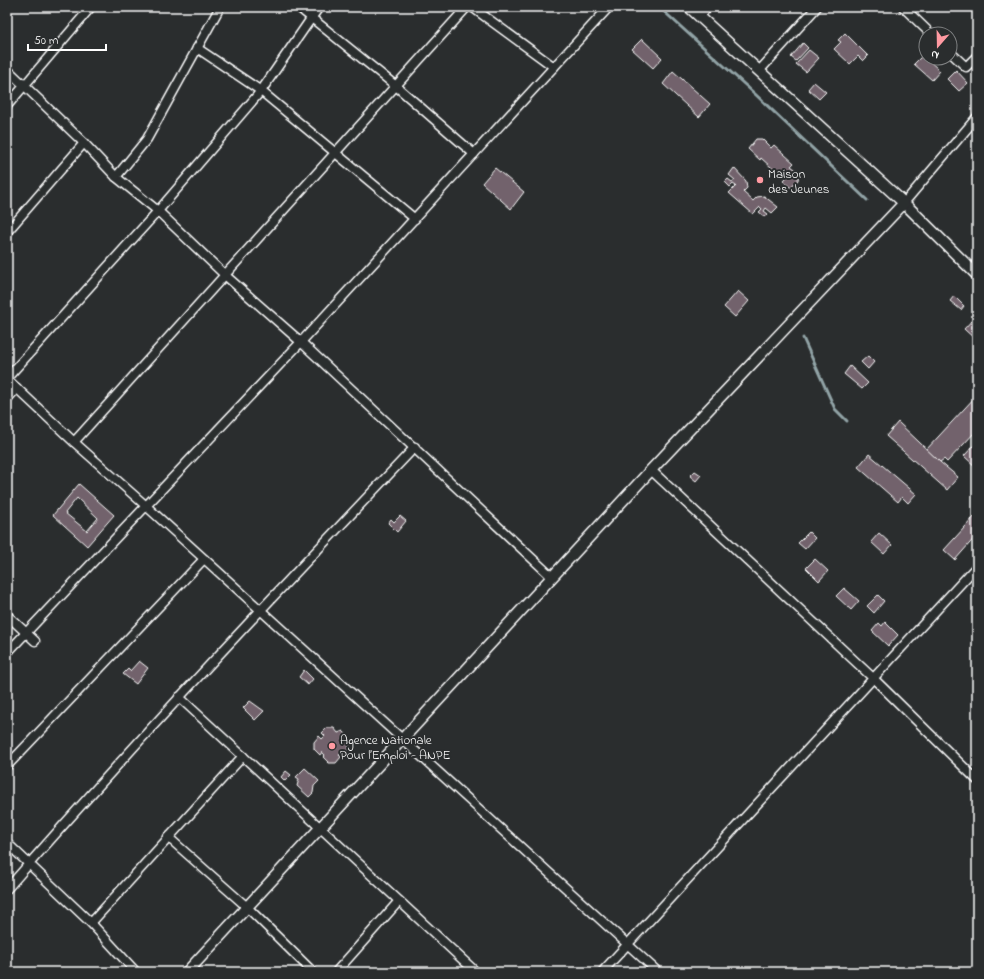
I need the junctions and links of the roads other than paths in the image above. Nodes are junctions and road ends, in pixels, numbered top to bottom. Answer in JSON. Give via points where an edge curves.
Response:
{"nodes":[{"id":1,"x":220,"y":7,"type":"edge"},
{"id":2,"x":298,"y":7,"type":"edge"},
{"id":3,"x":319,"y":7,"type":"edge"},
{"id":4,"x":467,"y":7,"type":"edge"},
{"id":5,"x":472,"y":7,"type":"edge"},
{"id":6,"x":610,"y":7,"type":"edge"},
{"id":7,"x":689,"y":7,"type":"edge"},
{"id":8,"x":707,"y":7,"type":"edge"},
{"id":9,"x":817,"y":7,"type":"edge"},
{"id":10,"x":903,"y":7,"type":"edge"},
{"id":11,"x":87,"y":9,"type":"edge"},
{"id":12,"x":700,"y":16,"type":"junction"},
{"id":13,"x":311,"y":17,"type":"junction"},
{"id":14,"x":923,"y":26,"type":"edge"},
{"id":15,"x":197,"y":48,"type":"junction"},
{"id":16,"x":977,"y":56,"type":"edge"},
{"id":17,"x":958,"y":60,"type":"edge"},
{"id":18,"x":554,"y":67,"type":"junction"},
{"id":19,"x":7,"y":69,"type":"edge"},
{"id":20,"x":760,"y":70,"type":"junction"},
{"id":21,"x":25,"y":86,"type":"junction"},
{"id":22,"x":396,"y":86,"type":"junction"},
{"id":23,"x":261,"y":91,"type":"junction"},
{"id":24,"x":7,"y":106,"type":"edge"},
{"id":25,"x":977,"y":117,"type":"edge"},
{"id":26,"x":84,"y":143,"type":"junction"},
{"id":27,"x":336,"y":153,"type":"junction"},
{"id":28,"x":474,"y":154,"type":"junction"},
{"id":29,"x":116,"y":177,"type":"junction"},
{"id":30,"x":904,"y":203,"type":"junction"},
{"id":31,"x":158,"y":212,"type":"junction"},
{"id":32,"x":415,"y":219,"type":"junction"},
{"id":33,"x":7,"y":232,"type":"edge"},
{"id":34,"x":977,"y":275,"type":"edge"},
{"id":35,"x":226,"y":276,"type":"junction"},
{"id":36,"x":301,"y":342,"type":"junction"},
{"id":37,"x":7,"y":378,"type":"edge"},
{"id":38,"x":17,"y":388,"type":"junction"},
{"id":39,"x":7,"y":398,"type":"edge"},
{"id":40,"x":74,"y":442,"type":"junction"},
{"id":41,"x":415,"y":448,"type":"junction"},
{"id":42,"x":650,"y":470,"type":"junction"},
{"id":43,"x":145,"y":505,"type":"junction"},
{"id":44,"x":204,"y":559,"type":"junction"},
{"id":45,"x":977,"y":566,"type":"edge"},
{"id":46,"x":552,"y":577,"type":"junction"},
{"id":47,"x":260,"y":610,"type":"junction"},
{"id":48,"x":7,"y":615,"type":"edge"},
{"id":49,"x":26,"y":632,"type":"junction"},
{"id":50,"x":35,"y":641,"type":"dead end"},
{"id":51,"x":7,"y":653,"type":"edge"},
{"id":52,"x":873,"y":678,"type":"junction"},
{"id":53,"x":179,"y":697,"type":"junction"},
{"id":54,"x":402,"y":739,"type":"junction"},
{"id":55,"x":243,"y":756,"type":"junction"},
{"id":56,"x":7,"y":766,"type":"edge"},
{"id":57,"x":977,"y":780,"type":"edge"},
{"id":58,"x":320,"y":828,"type":"junction"},
{"id":59,"x":169,"y":837,"type":"junction"},
{"id":60,"x":7,"y":843,"type":"edge"},
{"id":61,"x":29,"y":864,"type":"junction"},
{"id":62,"x":7,"y":889,"type":"edge"},
{"id":63,"x":399,"y":901,"type":"junction"},
{"id":64,"x":247,"y":907,"type":"junction"},
{"id":65,"x":91,"y":923,"type":"junction"},
{"id":66,"x":628,"y":944,"type":"junction"},
{"id":67,"x":136,"y":972,"type":"edge"},
{"id":68,"x":187,"y":972,"type":"edge"},
{"id":69,"x":313,"y":972,"type":"edge"},
{"id":70,"x":336,"y":972,"type":"edge"},
{"id":71,"x":476,"y":972,"type":"edge"},
{"id":72,"x":602,"y":972,"type":"edge"},
{"id":73,"x":658,"y":972,"type":"edge"}],
"edges":[{"from":1,"to":15,"type":"street"},
{"from":2,"to":13,"type":"street"},
{"from":3,"to":13,"type":"street"},
{"from":4,"to":22,"type":"street"},
{"from":5,"to":18,"type":"street"},
{"from":6,"to":18,"type":"street"},
{"from":7,"to":12,"type":"street"},
{"from":8,"to":12,"type":"street"},
{"from":9,"to":20,"type":"street"},
{"from":10,"to":14,"type":"street"},
{"from":11,"to":21,"type":"street"},
{"from":12,"to":20,"type":"street"},
{"from":13,"to":22,"type":"street"},
{"from":13,"to":23,"type":"street"},
{"from":15,"to":23,"type":"street"},
{"from":15,"to":29,"type":"street","via":[[147,139]]},
{"from":16,"to":17,"type":"street","via":[[966,67]]},
{"from":18,"to":28,"type":"street"},
{"from":19,"to":21,"type":"street"},
{"from":20,"to":30,"type":"street"},
{"from":21,"to":24,"type":"street"},
{"from":21,"to":26,"type":"street"},
{"from":22,"to":27,"type":"street"},
{"from":22,"to":28,"type":"street"},
{"from":23,"to":27,"type":"street"},
{"from":23,"to":31,"type":"street"},
{"from":25,"to":30,"type":"street"},
{"from":26,"to":29,"type":"street"},
{"from":26,"to":33,"type":"street"},
{"from":27,"to":32,"type":"street"},
{"from":27,"to":35,"type":"street"},
{"from":28,"to":32,"type":"street"},
{"from":29,"to":31,"type":"street"},
{"from":30,"to":34,"type":"street"},
{"from":30,"to":42,"type":"street"},
{"from":31,"to":35,"type":"street"},
{"from":31,"to":37,"type":"street"},
{"from":32,"to":36,"type":"street"},
{"from":35,"to":36,"type":"street"},
{"from":35,"to":40,"type":"street"},
{"from":36,"to":41,"type":"street"},
{"from":36,"to":43,"type":"street"},
{"from":37,"to":38,"type":"street"},
{"from":38,"to":39,"type":"street"},
{"from":38,"to":40,"type":"street"},
{"from":40,"to":43,"type":"street"},
{"from":41,"to":46,"type":"street"},
{"from":41,"to":47,"type":"street"},
{"from":42,"to":46,"type":"street"},
{"from":42,"to":52,"type":"street"},
{"from":43,"to":44,"type":"street"},
{"from":43,"to":49,"type":"street"},
{"from":44,"to":47,"type":"street"},
{"from":44,"to":56,"type":"street"},
{"from":45,"to":52,"type":"street"},
{"from":46,"to":54,"type":"street"},
{"from":47,"to":53,"type":"street"},
{"from":47,"to":54,"type":"street"},
{"from":48,"to":49,"type":"street"},
{"from":49,"to":50,"type":"street"},
{"from":49,"to":51,"type":"street"},
{"from":52,"to":57,"type":"street"},
{"from":52,"to":66,"type":"street"},
{"from":53,"to":55,"type":"street"},
{"from":53,"to":61,"type":"street"},
{"from":54,"to":58,"type":"street"},
{"from":54,"to":66,"type":"street"},
{"from":55,"to":58,"type":"street"},
{"from":55,"to":59,"type":"street"},
{"from":58,"to":63,"type":"street"},
{"from":58,"to":64,"type":"street"},
{"from":59,"to":64,"type":"street"},
{"from":59,"to":65,"type":"street"},
{"from":60,"to":61,"type":"street"},
{"from":61,"to":62,"type":"street"},
{"from":61,"to":65,"type":"street"},
{"from":63,"to":70,"type":"street"},
{"from":63,"to":71,"type":"street"},
{"from":64,"to":68,"type":"street"},
{"from":64,"to":69,"type":"street"},
{"from":65,"to":67,"type":"street"},
{"from":66,"to":72,"type":"street"},
{"from":66,"to":73,"type":"street"}]}
